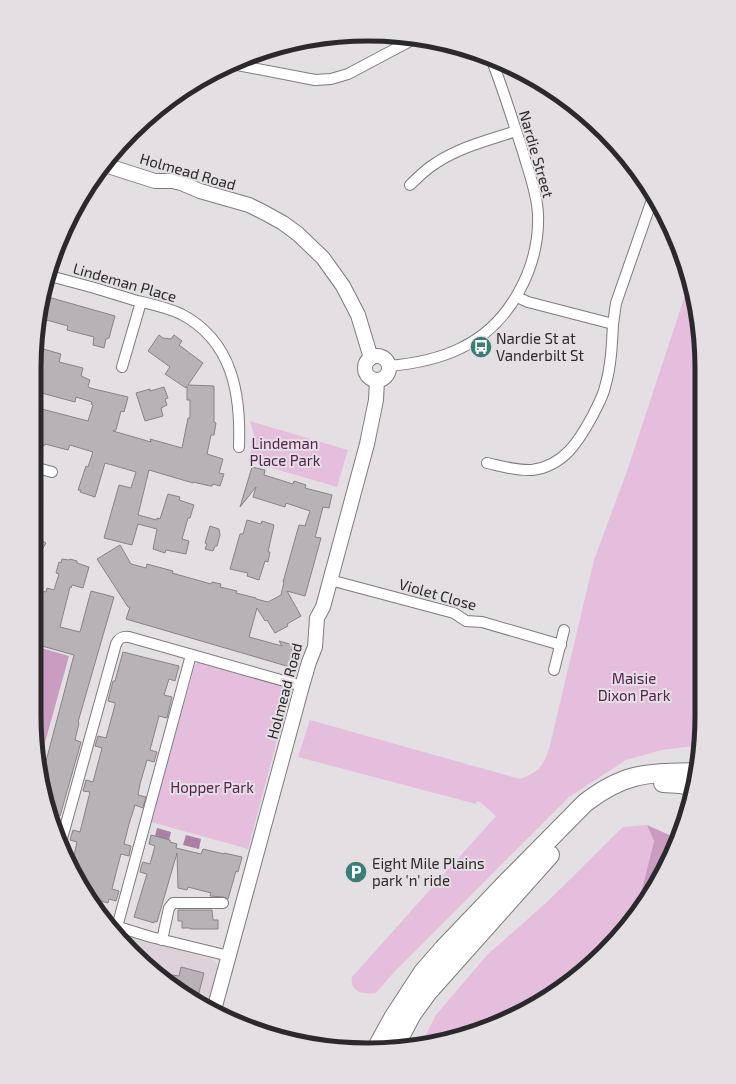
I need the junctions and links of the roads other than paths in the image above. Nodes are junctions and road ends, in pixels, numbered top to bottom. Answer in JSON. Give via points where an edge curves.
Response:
{"nodes":[{"id":1,"x":406,"y":44,"type":"edge"},
{"id":2,"x":243,"y":66,"type":"edge"},
{"id":3,"x":494,"y":67,"type":"edge"},
{"id":4,"x":516,"y":131,"type":"junction"},
{"id":5,"x":111,"y":167,"type":"edge"},
{"id":6,"x":410,"y":185,"type":"dead end"},
{"id":7,"x":651,"y":205,"type":"edge"},
{"id":8,"x":54,"y":277,"type":"edge"},
{"id":9,"x":517,"y":296,"type":"junction"},
{"id":10,"x":141,"y":302,"type":"junction"},
{"id":11,"x":613,"y":324,"type":"junction"},
{"id":12,"x":371,"y":358,"type":"junction"},
{"id":13,"x":388,"y":366,"type":"junction"},
{"id":14,"x":122,"y":367,"type":"dead end"},
{"id":15,"x":377,"y":380,"type":"junction"},
{"id":16,"x":239,"y":447,"type":"dead end"},
{"id":17,"x":487,"y":463,"type":"dead end"},
{"id":18,"x":41,"y":469,"type":"edge"},
{"id":19,"x":52,"y":472,"type":"dead end"},
{"id":20,"x":330,"y":580,"type":"junction"},
{"id":21,"x":564,"y":630,"type":"dead end"},
{"id":22,"x":561,"y":645,"type":"junction"},
{"id":23,"x":191,"y":655,"type":"junction"},
{"id":24,"x":554,"y":670,"type":"dead end"},
{"id":25,"x":302,"y":686,"type":"junction"},
{"id":26,"x":689,"y":778,"type":"edge"},
{"id":27,"x":689,"y":780,"type":"edge"},
{"id":28,"x":63,"y":834,"type":"edge"},
{"id":29,"x":223,"y":903,"type":"dead end"},
{"id":30,"x":116,"y":924,"type":"edge"},
{"id":31,"x":118,"y":927,"type":"edge"},
{"id":32,"x":162,"y":940,"type":"junction"},
{"id":33,"x":229,"y":956,"type":"junction"},
{"id":34,"x":215,"y":1005,"type":"edge"},
{"id":35,"x":398,"y":1041,"type":"edge"},
{"id":36,"x":380,"y":1042,"type":"edge"}],
"edges":[{"from":1,"to":2,"type":"street","via":[[348,74],[331,79],[315,80]]},
{"from":3,"to":4,"type":"street","name":"Nardie Street"},
{"from":4,"to":6,"type":"street","via":[[456,152],[436,163]]},
{"from":4,"to":9,"type":"street","name":"Nardie Street","via":[[535,192],[538,214],[536,242],[528,271]]},
{"from":5,"to":12,"type":"street","name":"Holmead Road","via":[[155,181],[181,183],[249,206],[283,223],[298,234],[333,271],[343,286],[358,315]]},
{"from":7,"to":11,"type":"street","via":[[616,303]]},
{"from":8,"to":10,"type":"street","name":"Lindeman Place"},
{"from":9,"to":11,"type":"street","via":[[528,302]]},
{"from":9,"to":13,"type":"street","name":"Nardie Street","via":[[493,325],[474,341],[431,359]]},
{"from":10,"to":14,"type":"street"},
{"from":10,"to":16,"type":"street","name":"Lindeman Place","via":[[180,314],[202,328],[213,340],[234,381],[238,405]]},
{"from":11,"to":17,"type":"street","via":[[605,388],[581,436],[567,454],[554,464],[532,470]]},
{"from":12,"to":13,"type":"street","via":[[382,358]]},
{"from":12,"to":15,"type":"street","name":"Holmead Road","via":[[366,363],[366,372],[370,378]]},
{"from":13,"to":15,"type":"street","via":[[386,375]]},
{"from":15,"to":20,"type":"street","name":"Holmead Road","via":[[376,400],[367,444]]},
{"from":18,"to":19,"type":"street"},
{"from":20,"to":22,"type":"street","name":"Violet Close","via":[[454,613],[466,621],[482,622]]},
{"from":20,"to":25,"type":"street","name":"Holmead Road","via":[[317,618],[315,647]]},
{"from":21,"to":22,"type":"street"},
{"from":22,"to":24,"type":"street"},
{"from":23,"to":25,"type":"street"},
{"from":23,"to":28,"type":"street","via":[[129,637],[119,639]]},
{"from":23,"to":30,"type":"street"},
{"from":25,"to":33,"type":"street","name":"Holmead Road"},
{"from":26,"to":36,"type":"highway","via":[[656,773],[641,775],[626,779],[585,803],[423,972]]},
{"from":27,"to":35,"type":"highway","via":[[640,786],[616,794],[590,812],[428,992],[412,1014]]},
{"from":29,"to":32,"type":"street","via":[[173,903],[169,908]]},
{"from":31,"to":32,"type":"street"},
{"from":32,"to":33,"type":"street"},
{"from":33,"to":34,"type":"street","name":"Holmead Road"}]}
